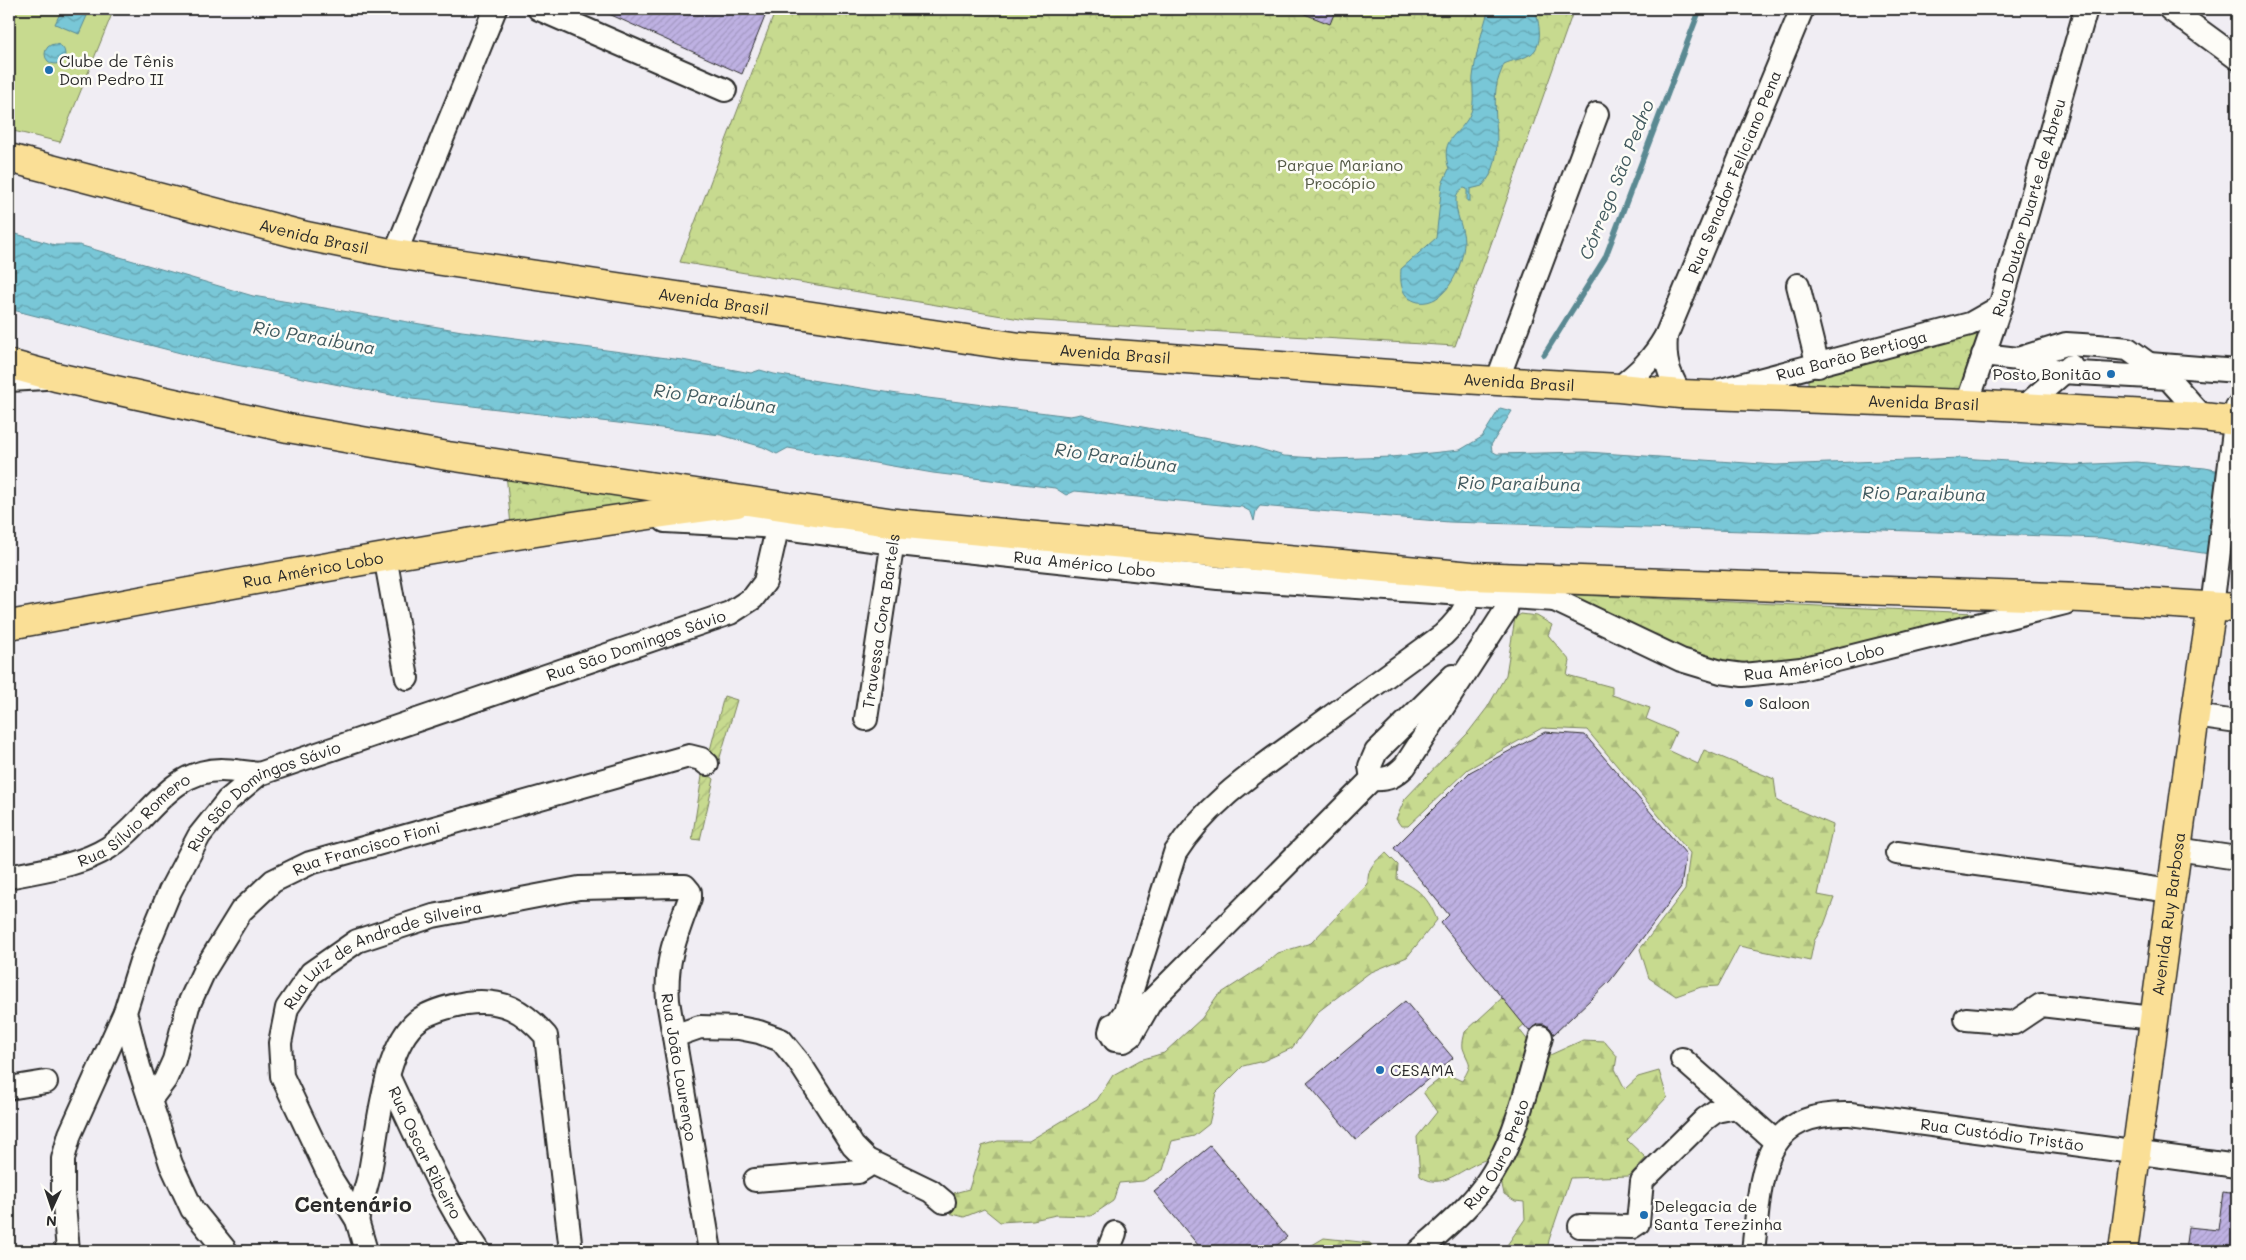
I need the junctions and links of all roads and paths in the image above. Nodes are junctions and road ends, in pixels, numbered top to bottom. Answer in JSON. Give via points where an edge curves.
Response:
{"nodes":[{"id":1,"x":495,"y":9,"type":"edge"},
{"id":2,"x":539,"y":9,"type":"edge"},
{"id":3,"x":1802,"y":9,"type":"edge"},
{"id":4,"x":2086,"y":9,"type":"edge"},
{"id":5,"x":2170,"y":9,"type":"edge"},
{"id":6,"x":2237,"y":58,"type":"edge"},
{"id":7,"x":725,"y":90,"type":"dead end"},
{"id":8,"x":1597,"y":114,"type":"dead end"},
{"id":9,"x":9,"y":158,"type":"edge"},
{"id":10,"x":395,"y":254,"type":"junction"},
{"id":11,"x":1798,"y":285,"type":"dead end"},
{"id":12,"x":2000,"y":308,"type":"junction"},
{"id":13,"x":1666,"y":336,"type":"junction"},
{"id":14,"x":2098,"y":346,"type":"junction"},
{"id":15,"x":1983,"y":354,"type":"junction"},
{"id":16,"x":2018,"y":359,"type":"junction"},
{"id":17,"x":2148,"y":363,"type":"junction"},
{"id":18,"x":9,"y":364,"type":"edge"},
{"id":19,"x":1818,"y":366,"type":"junction"},
{"id":20,"x":2070,"y":367,"type":"junction"},
{"id":21,"x":2237,"y":371,"type":"edge"},
{"id":22,"x":56,"y":377,"type":"junction"},
{"id":23,"x":2168,"y":378,"type":"junction"},
{"id":24,"x":9,"y":380,"type":"edge"},
{"id":25,"x":1497,"y":381,"type":"junction"},
{"id":26,"x":1619,"y":388,"type":"junction"},
{"id":27,"x":1690,"y":395,"type":"junction"},
{"id":28,"x":1966,"y":404,"type":"junction"},
{"id":29,"x":2024,"y":407,"type":"junction"},
{"id":30,"x":2237,"y":416,"type":"edge"},
{"id":31,"x":2203,"y":417,"type":"junction"},
{"id":32,"x":744,"y":502,"type":"junction"},
{"id":33,"x":780,"y":517,"type":"junction"},
{"id":34,"x":617,"y":518,"type":"junction"},
{"id":35,"x":894,"y":533,"type":"junction"},
{"id":36,"x":385,"y":556,"type":"junction"},
{"id":37,"x":1509,"y":585,"type":"junction"},
{"id":38,"x":1471,"y":586,"type":"junction"},
{"id":39,"x":2082,"y":598,"type":"junction"},
{"id":40,"x":2225,"y":608,"type":"edge"},
{"id":41,"x":9,"y":625,"type":"edge"},
{"id":42,"x":1479,"y":651,"type":"junction"},
{"id":43,"x":407,"y":678,"type":"dead end"},
{"id":44,"x":2195,"y":716,"type":"junction"},
{"id":45,"x":866,"y":719,"type":"dead end"},
{"id":46,"x":2237,"y":722,"type":"edge"},
{"id":47,"x":707,"y":764,"type":"dead end"},
{"id":48,"x":259,"y":774,"type":"junction"},
{"id":49,"x":1372,"y":779,"type":"junction"},
{"id":50,"x":2177,"y":849,"type":"junction"},
{"id":51,"x":1897,"y":853,"type":"dead end"},
{"id":52,"x":2237,"y":858,"type":"edge"},
{"id":53,"x":9,"y":877,"type":"edge"},
{"id":54,"x":684,"y":886,"type":"joint"},
{"id":55,"x":2171,"y":891,"type":"junction"},
{"id":56,"x":125,"y":1012,"type":"junction"},
{"id":57,"x":2153,"y":1018,"type":"junction"},
{"id":58,"x":1966,"y":1019,"type":"dead end"},
{"id":59,"x":674,"y":1036,"type":"junction"},
{"id":60,"x":1542,"y":1037,"type":"dead end"},
{"id":61,"x":1682,"y":1059,"type":"dead end"},
{"id":62,"x":388,"y":1076,"type":"junction"},
{"id":63,"x":46,"y":1082,"type":"dead end"},
{"id":64,"x":9,"y":1088,"type":"edge"},
{"id":65,"x":150,"y":1100,"type":"junction"},
{"id":66,"x":1736,"y":1107,"type":"junction"},
{"id":67,"x":1776,"y":1141,"type":"junction"},
{"id":68,"x":2135,"y":1152,"type":"junction"},
{"id":69,"x":867,"y":1160,"type":"junction"},
{"id":70,"x":2237,"y":1166,"type":"edge"},
{"id":71,"x":755,"y":1180,"type":"dead end"},
{"id":72,"x":944,"y":1202,"type":"dead end"},
{"id":73,"x":356,"y":1220,"type":"junction"},
{"id":74,"x":1580,"y":1226,"type":"dead end"},
{"id":75,"x":68,"y":1251,"type":"edge"},
{"id":76,"x":226,"y":1251,"type":"edge"},
{"id":77,"x":366,"y":1251,"type":"edge"},
{"id":78,"x":479,"y":1251,"type":"edge"},
{"id":79,"x":571,"y":1251,"type":"edge"},
{"id":80,"x":710,"y":1251,"type":"edge"},
{"id":81,"x":1420,"y":1251,"type":"edge"},
{"id":82,"x":1753,"y":1251,"type":"edge"},
{"id":83,"x":2123,"y":1251,"type":"edge"}],
"edges":[{"from":1,"to":10,"type":"street"},
{"from":2,"to":7,"type":"street"},
{"from":3,"to":13,"type":"street","name":"Rua Senador Feliciano Pena"},
{"from":4,"to":12,"type":"street","name":"Rua Doutor Duarte de Abreu"},
{"from":5,"to":6,"type":"street"},
{"from":8,"to":25,"type":"street"},
{"from":9,"to":10,"type":"main road","name":"Avenida Brasil","via":[[306,236]]},
{"from":10,"to":25,"type":"main road","name":"Avenida Brasil","via":[[1020,347]]},
{"from":11,"to":19,"type":"street"},
{"from":12,"to":15,"type":"street","name":"Rua Doutor Duarte de Abreu"},
{"from":12,"to":19,"type":"street","name":"Rua Barão Bertioga","via":[[1970,324]]},
{"from":13,"to":26,"type":"street","name":"Rua Senador Feliciano Pena","via":[[1656,355]]},
{"from":13,"to":27,"type":"street","name":"Rua Senador Feliciano Pena","via":[[1664,356],[1667,369]]},
{"from":14,"to":16,"type":"street","via":[[2066,344]]},
{"from":14,"to":17,"type":"street","via":[[2128,349]]},
{"from":14,"to":20,"type":"street"},
{"from":15,"to":16,"type":"street"},
{"from":15,"to":28,"type":"street","name":"Rua Doutor Duarte de Abreu"},
{"from":16,"to":20,"type":"street"},
{"from":17,"to":20,"type":"street"},
{"from":17,"to":21,"type":"street"},
{"from":17,"to":23,"type":"street"},
{"from":18,"to":22,"type":"main road"},
{"from":19,"to":27,"type":"street","name":"Rua Barão Bertioga"},
{"from":20,"to":23,"type":"street"},
{"from":20,"to":29,"type":"street"},
{"from":22,"to":24,"type":"street"},
{"from":22,"to":32,"type":"main road","via":[[288,428]]},
{"from":23,"to":31,"type":"street"},
{"from":25,"to":26,"type":"main road","name":"Avenida Brasil"},
{"from":26,"to":27,"type":"main road","name":"Avenida Brasil"},
{"from":27,"to":28,"type":"main road","name":"Avenida Brasil"},
{"from":28,"to":29,"type":"main road","name":"Avenida Brasil"},
{"from":29,"to":31,"type":"main road","name":"Avenida Brasil"},
{"from":30,"to":31,"type":"main road","name":"Avenida Brasil"},
{"from":30,"to":40,"type":"street","name":"Avenida Ruy Barbosa","via":[[2216,578]]},
{"from":32,"to":33,"type":"main road"},
{"from":32,"to":34,"type":"main road","name":"Rua Américo Lobo"},
{"from":33,"to":34,"type":"street","name":"Rua Américo Lobo"},
{"from":33,"to":35,"type":"main road"},
{"from":33,"to":48,"type":"street","name":"Rua São Domingos Sávio","via":[[765,582],[753,598],[730,613]]},
{"from":34,"to":36,"type":"main road","name":"Rua Américo Lobo"},
{"from":35,"to":38,"type":"main road"},
{"from":35,"to":45,"type":"street","name":"Travessa Cora Bartels"},
{"from":36,"to":41,"type":"main road","name":"Rua Américo Lobo"},
{"from":36,"to":43,"type":"street"},
{"from":37,"to":38,"type":"main road"},
{"from":37,"to":39,"type":"main road"},
{"from":37,"to":39,"type":"street","name":"Rua Américo Lobo","via":[[1555,600],[1681,660],[1743,675],[1801,669]]},
{"from":37,"to":42,"type":"street","via":[[1506,610]]},
{"from":38,"to":49,"type":"street","via":[[1459,620],[1442,635],[1244,780],[1210,807],[1190,830],[1175,853],[1126,1012],[1112,1025],[1110,1032],[1115,1040],[1124,1042],[1131,1036],[1151,1001]]},
{"from":39,"to":40,"type":"main road"},
{"from":40,"to":44,"type":"main road","name":"Avenida Ruy Barbosa"},
{"from":42,"to":49,"type":"street","via":[[1376,752],[1370,766]]},
{"from":42,"to":49,"type":"street","via":[[1405,766],[1387,780]]},
{"from":44,"to":46,"type":"street"},
{"from":44,"to":50,"type":"main road","name":"Avenida Ruy Barbosa"},
{"from":47,"to":65,"type":"street","name":"Rua Francisco Fioni","via":[[688,756],[310,863],[273,881],[241,911],[204,971],[188,1006],[174,1060],[165,1080]]},
{"from":48,"to":53,"type":"street","name":"Rua Sílvio Romero","via":[[220,770],[194,774],[167,790],[133,828],[108,848],[81,861]]},
{"from":48,"to":56,"type":"street","name":"Rua São Domingos Sávio","via":[[227,801],[199,836],[170,891],[141,961]]},
{"from":50,"to":52,"type":"street"},
{"from":50,"to":55,"type":"main road","name":"Avenida Ruy Barbosa"},
{"from":51,"to":55,"type":"street"},
{"from":54,"to":59,"type":"street","name":"Rua João Lourenço","via":[[690,892],[690,898],[666,975]]},
{"from":54,"to":73,"type":"street","name":"Rua Luiz de Andrade Silveira","via":[[579,888],[434,916],[357,941],[310,973],[287,1008],[280,1043],[282,1076],[330,1177]]},
{"from":55,"to":57,"type":"main road","name":"Avenida Ruy Barbosa"},
{"from":56,"to":65,"type":"street"},
{"from":56,"to":75,"type":"street","name":"Rua São Domingos Sávio","via":[[70,1134],[63,1159]]},
{"from":57,"to":58,"type":"street","via":[[2041,1005],[2014,1023]]},
{"from":57,"to":68,"type":"main road","name":"Avenida Ruy Barbosa"},
{"from":59,"to":69,"type":"street","via":[[700,1027],[739,1028],[780,1040],[799,1062],[853,1146]]},
{"from":59,"to":80,"type":"street","name":"Rua João Lourenço"},
{"from":60,"to":81,"type":"street","name":"Rua Ouro Preto","via":[[1512,1133],[1497,1166],[1473,1200]]},
{"from":61,"to":66,"type":"street"},
{"from":62,"to":73,"type":"street","name":"Rua Oscar Ribeiro"},
{"from":62,"to":78,"type":"street","name":"Rua Oscar Ribeiro","via":[[430,1164]]},
{"from":62,"to":79,"type":"street","via":[[399,1043],[419,1020],[450,1006],[485,1001],[507,1006],[530,1017],[546,1036]]},
{"from":63,"to":64,"type":"street"},
{"from":65,"to":76,"type":"street","via":[[171,1164],[192,1209]]},
{"from":66,"to":67,"type":"street"},
{"from":66,"to":74,"type":"street","via":[[1716,1111],[1642,1181],[1638,1223],[1632,1227]]},
{"from":67,"to":68,"type":"street","name":"Rua Custódio Tristão","via":[[1790,1126],[1828,1113]]},
{"from":67,"to":82,"type":"street","via":[[1766,1162],[1761,1184]]},
{"from":68,"to":70,"type":"street","name":"Rua Custódio Tristão"},
{"from":68,"to":83,"type":"main road","name":"Avenida Ruy Barbosa"},
{"from":69,"to":71,"type":"street","via":[[866,1167],[858,1172]]},
{"from":69,"to":72,"type":"street","via":[[932,1191]]},
{"from":73,"to":77,"type":"street","name":"Rua Luiz de Andrade Silveira"}]}
